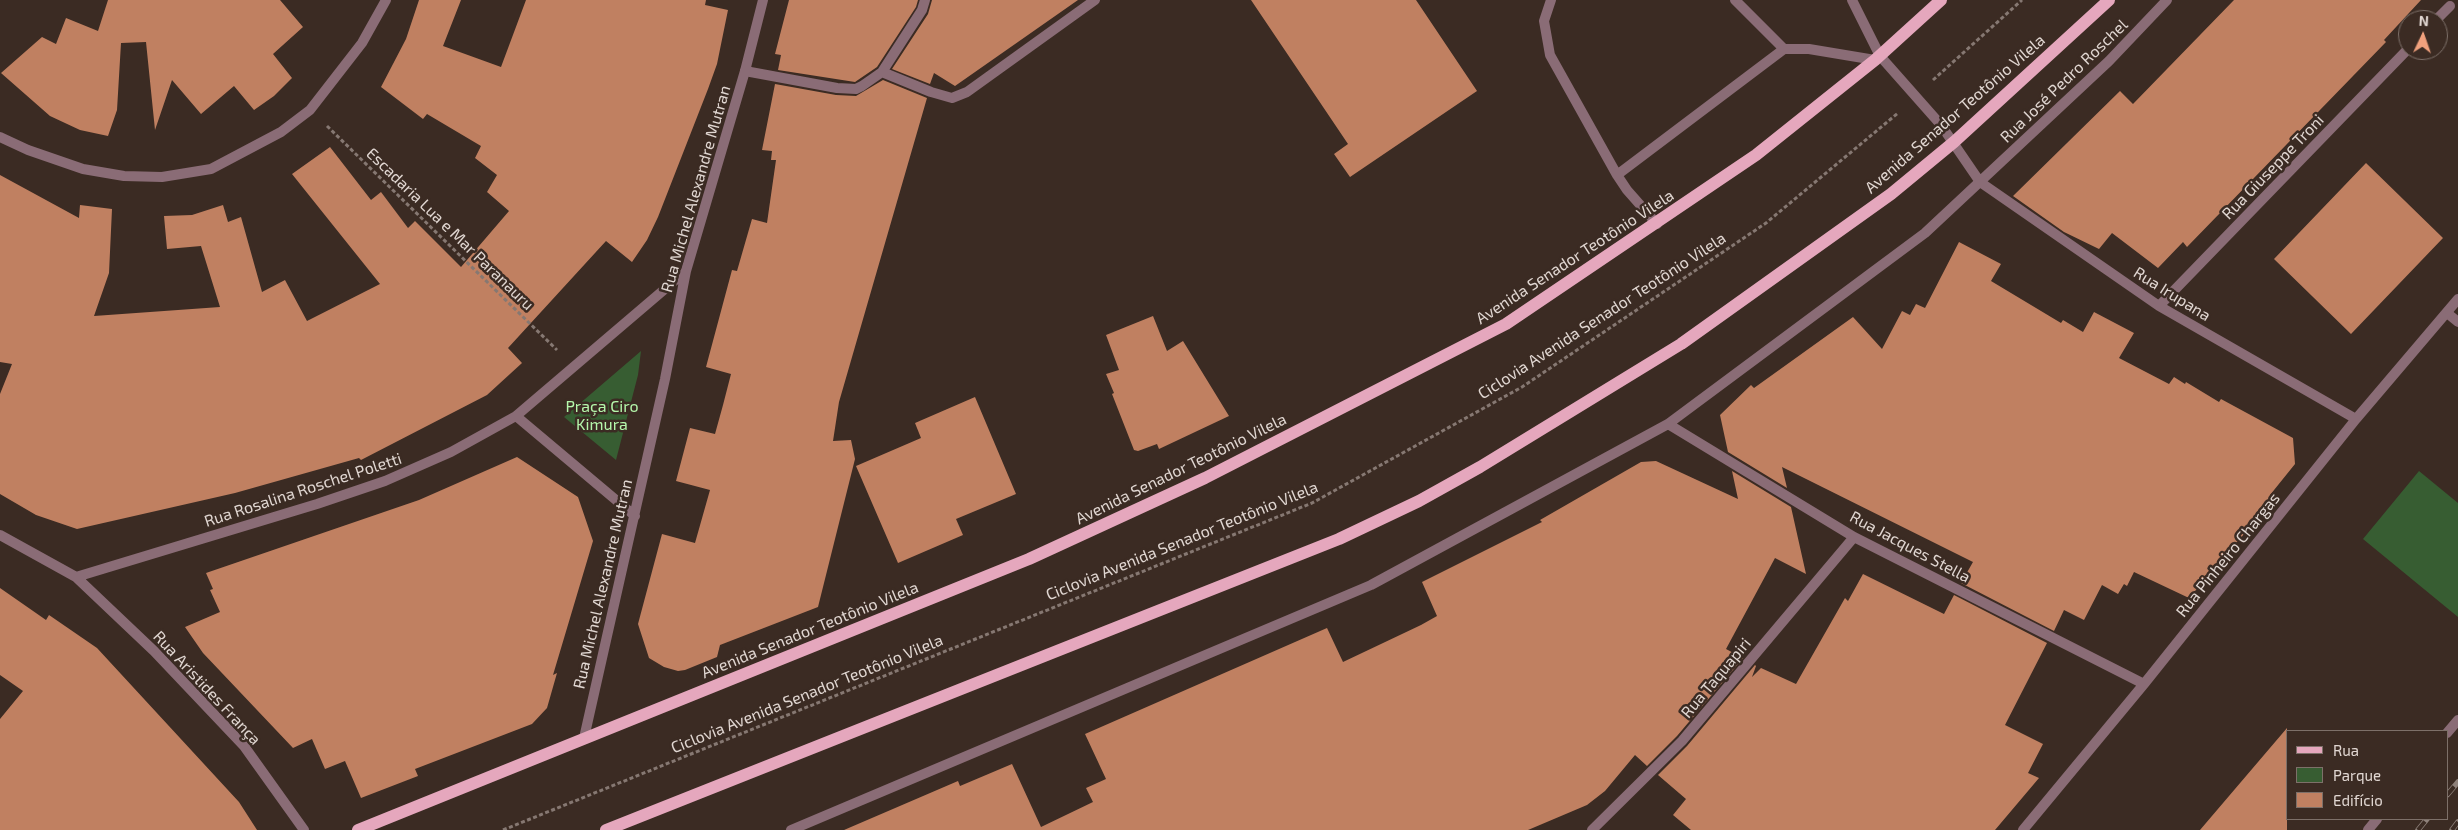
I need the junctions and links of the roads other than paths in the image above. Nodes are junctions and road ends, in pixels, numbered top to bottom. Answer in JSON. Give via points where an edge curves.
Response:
{"nodes":[{"id":1,"x":386,"y":0,"type":"edge"},
{"id":2,"x":763,"y":0,"type":"edge"},
{"id":3,"x":925,"y":0,"type":"edge"},
{"id":4,"x":1095,"y":0,"type":"edge"},
{"id":5,"x":1551,"y":0,"type":"edge"},
{"id":6,"x":1735,"y":0,"type":"edge"},
{"id":7,"x":1852,"y":0,"type":"edge"},
{"id":8,"x":1941,"y":0,"type":"edge"},
{"id":9,"x":2109,"y":0,"type":"edge"},
{"id":10,"x":2166,"y":0,"type":"edge"},
{"id":11,"x":2450,"y":6,"type":"dead end"},
{"id":12,"x":2446,"y":10,"type":"edge"},
{"id":13,"x":1784,"y":49,"type":"junction"},
{"id":14,"x":1877,"y":58,"type":"junction"},
{"id":15,"x":2398,"y":59,"type":"edge"},
{"id":16,"x":745,"y":70,"type":"junction"},
{"id":17,"x":882,"y":72,"type":"junction"},
{"id":18,"x":0,"y":137,"type":"edge"},
{"id":19,"x":1954,"y":142,"type":"junction"},
{"id":20,"x":1617,"y":175,"type":"junction"},
{"id":21,"x":1980,"y":182,"type":"junction"},
{"id":22,"x":1657,"y":224,"type":"junction"},
{"id":23,"x":686,"y":271,"type":"junction"},
{"id":24,"x":2458,"y":300,"type":"edge"},
{"id":25,"x":2159,"y":306,"type":"junction"},
{"id":26,"x":2447,"y":314,"type":"junction"},
{"id":27,"x":2458,"y":322,"type":"edge"},
{"id":28,"x":516,"y":416,"type":"junction"},
{"id":29,"x":2356,"y":418,"type":"junction"},
{"id":30,"x":1668,"y":424,"type":"junction"},
{"id":31,"x":634,"y":516,"type":"junction"},
{"id":32,"x":0,"y":535,"type":"edge"},
{"id":33,"x":1854,"y":537,"type":"junction"},
{"id":34,"x":76,"y":577,"type":"junction"},
{"id":35,"x":2144,"y":684,"type":"junction"},
{"id":36,"x":2458,"y":720,"type":"edge"},
{"id":37,"x":2448,"y":733,"type":"edge"},
{"id":38,"x":584,"y":738,"type":"junction"},
{"id":39,"x":2376,"y":820,"type":"edge"},
{"id":40,"x":304,"y":830,"type":"edge"},
{"id":41,"x":358,"y":830,"type":"edge"},
{"id":42,"x":606,"y":830,"type":"edge"},
{"id":43,"x":791,"y":830,"type":"edge"},
{"id":44,"x":1592,"y":830,"type":"edge"},
{"id":45,"x":2022,"y":830,"type":"edge"},
{"id":46,"x":2368,"y":830,"type":"edge"}],
"edges":[{"from":1,"to":18,"type":"street","via":[[362,42],[310,110],[281,132],[211,170],[162,177],[83,170]]},
{"from":2,"to":16,"type":"street","name":"Rua Michel Alexandre Mutran"},
{"from":3,"to":17,"type":"street","via":[[922,10]]},
{"from":4,"to":17,"type":"street","via":[[967,92],[952,98]]},
{"from":5,"to":20,"type":"street","via":[[1544,22],[1550,55]]},
{"from":6,"to":13,"type":"street"},
{"from":7,"to":14,"type":"street"},
{"from":8,"to":14,"type":"main road","name":"Avenida Senador Teotônio Vilela"},
{"from":9,"to":19,"type":"main road","name":"Avenida Senador Teotônio Vilela"},
{"from":10,"to":21,"type":"street","name":"Rua José Pedro Roschel","via":[[2109,62]]},
{"from":11,"to":12,"type":"street"},
{"from":13,"to":14,"type":"street"},
{"from":13,"to":20,"type":"street"},
{"from":14,"to":19,"type":"street","via":[[1916,95]]},
{"from":14,"to":22,"type":"main road","name":"Avenida Senador Teotônio Vilela","via":[[1756,155]]},
{"from":15,"to":25,"type":"street","name":"Rua Giuseppe Troni"},
{"from":16,"to":17,"type":"street","via":[[837,88],[856,88]]},
{"from":16,"to":23,"type":"street","name":"Rua Michel Alexandre Mutran"},
{"from":19,"to":21,"type":"street"},
{"from":19,"to":42,"type":"main road","name":"Avenida Senador Teotônio Vilela","via":[[1891,194],[1681,344],[1419,501],[1339,539]]},
{"from":20,"to":22,"type":"street","via":[[1626,190]]},
{"from":21,"to":25,"type":"street","name":"Rua Irupana"},
{"from":21,"to":30,"type":"street","via":[[1925,233]]},
{"from":22,"to":38,"type":"main road","name":"Avenida Senador Teotônio Vilela","via":[[1506,324],[1205,478],[1029,559]]},
{"from":23,"to":28,"type":"street","name":"Rua Rosalina Roschel Poletti"},
{"from":23,"to":31,"type":"street","name":"Rua Michel Alexandre Mutran"},
{"from":24,"to":26,"type":"street","name":"Rua Pinheiro Chargas"},
{"from":25,"to":29,"type":"street","name":"Rua Irupana"},
{"from":26,"to":27,"type":"street"},
{"from":26,"to":29,"type":"street","name":"Rua Pinheiro Chargas"},
{"from":28,"to":31,"type":"street"},
{"from":28,"to":34,"type":"street","name":"Rua Rosalina Roschel Poletti","via":[[451,452],[385,481]]},
{"from":29,"to":35,"type":"street","name":"Rua Pinheiro Chargas"},
{"from":30,"to":33,"type":"street","name":"Rua Jacques Stella"},
{"from":30,"to":43,"type":"street","via":[[1370,585]]},
{"from":31,"to":38,"type":"street","name":"Rua Michel Alexandre Mutran"},
{"from":32,"to":34,"type":"street"},
{"from":33,"to":35,"type":"street","name":"Rua Jacques Stella"},
{"from":33,"to":44,"type":"street","name":"Rua Taquapiri","via":[[1682,741]]},
{"from":34,"to":40,"type":"street","name":"Rua Aristides França","via":[[195,692],[244,746]]},
{"from":35,"to":45,"type":"street","name":"Rua Pinheiro Chargas"},
{"from":36,"to":37,"type":"street"},
{"from":38,"to":41,"type":"main road","name":"Avenida Senador Teotônio Vilela"},
{"from":39,"to":46,"type":"street"}]}
